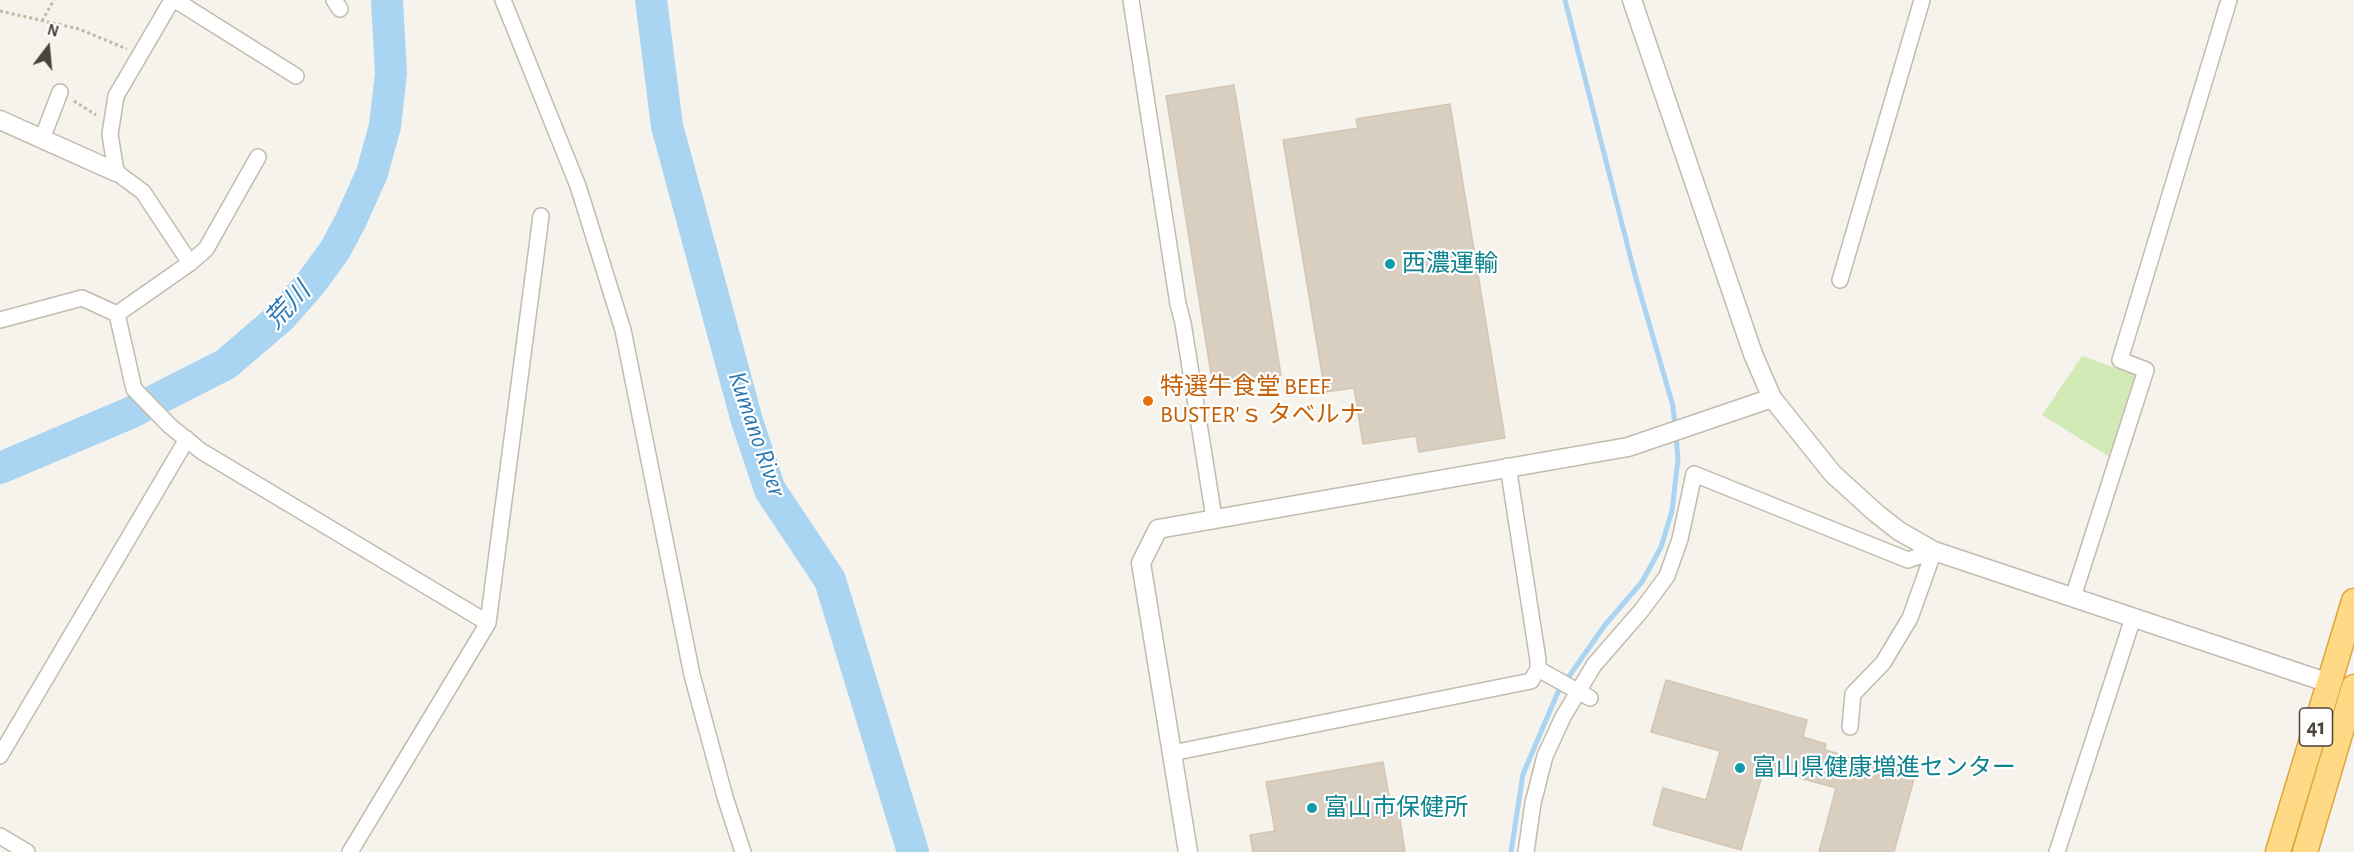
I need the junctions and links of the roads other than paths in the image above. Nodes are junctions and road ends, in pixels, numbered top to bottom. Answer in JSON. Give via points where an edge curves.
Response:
{"nodes":[{"id":1,"x":173,"y":0,"type":"edge"},
{"id":2,"x":503,"y":0,"type":"edge"},
{"id":3,"x":1131,"y":0,"type":"edge"},
{"id":4,"x":1632,"y":0,"type":"edge"},
{"id":5,"x":1922,"y":0,"type":"edge"},
{"id":6,"x":2229,"y":0,"type":"edge"},
{"id":7,"x":296,"y":76,"type":"dead end"},
{"id":8,"x":60,"y":92,"type":"road end"},
{"id":9,"x":0,"y":120,"type":"edge"},
{"id":10,"x":42,"y":139,"type":"junction"},
{"id":11,"x":258,"y":157,"type":"dead end"},
{"id":12,"x":116,"y":172,"type":"junction"},
{"id":13,"x":541,"y":216,"type":"dead end"},
{"id":14,"x":190,"y":262,"type":"junction"},
{"id":15,"x":1840,"y":280,"type":"dead end"},
{"id":16,"x":117,"y":314,"type":"junction"},
{"id":17,"x":0,"y":320,"type":"edge"},
{"id":18,"x":1772,"y":398,"type":"junction"},
{"id":19,"x":187,"y":439,"type":"junction"},
{"id":20,"x":1508,"y":466,"type":"junction"},
{"id":21,"x":1214,"y":518,"type":"junction"},
{"id":22,"x":1934,"y":551,"type":"junction"},
{"id":23,"x":2073,"y":597,"type":"junction"},
{"id":24,"x":2354,"y":601,"type":"edge"},
{"id":25,"x":2133,"y":618,"type":"junction"},
{"id":26,"x":488,"y":623,"type":"junction"},
{"id":27,"x":1538,"y":669,"type":"junction"},
{"id":28,"x":2329,"y":683,"type":"junction"},
{"id":29,"x":2354,"y":689,"type":"edge"},
{"id":30,"x":1584,"y":695,"type":"junction"},
{"id":31,"x":1850,"y":727,"type":"dead end"},
{"id":32,"x":1172,"y":753,"type":"junction"},
{"id":33,"x":0,"y":756,"type":"edge"},
{"id":34,"x":0,"y":836,"type":"edge"},
{"id":35,"x":27,"y":852,"type":"edge"},
{"id":36,"x":350,"y":852,"type":"edge"},
{"id":37,"x":743,"y":852,"type":"edge"},
{"id":38,"x":1188,"y":852,"type":"edge"},
{"id":39,"x":1526,"y":852,"type":"edge"},
{"id":40,"x":2057,"y":852,"type":"edge"},
{"id":41,"x":2278,"y":852,"type":"edge"},
{"id":42,"x":2305,"y":852,"type":"edge"}],
"edges":[{"from":1,"to":7,"type":"street"},
{"from":1,"to":12,"type":"street","via":[[116,96],[110,134]]},
{"from":2,"to":37,"type":"street","via":[[578,186],[623,330],[692,675]]},
{"from":3,"to":21,"type":"street"},
{"from":4,"to":18,"type":"street","via":[[1753,354]]},
{"from":5,"to":15,"type":"street"},
{"from":6,"to":23,"type":"street","via":[[2120,360],[2146,370]]},
{"from":8,"to":10,"type":"street"},
{"from":9,"to":10,"type":"street"},
{"from":10,"to":12,"type":"street"},
{"from":11,"to":14,"type":"street","via":[[206,249]]},
{"from":12,"to":14,"type":"street","via":[[143,192]]},
{"from":13,"to":26,"type":"street"},
{"from":14,"to":16,"type":"street"},
{"from":16,"to":17,"type":"street","via":[[82,298]]},
{"from":16,"to":19,"type":"street","via":[[134,389]]},
{"from":18,"to":20,"type":"street","via":[[1628,447]]},
{"from":18,"to":22,"type":"street","via":[[1833,474],[1899,531]]},
{"from":19,"to":26,"type":"street"},
{"from":19,"to":33,"type":"street"},
{"from":20,"to":21,"type":"street"},
{"from":20,"to":27,"type":"street"},
{"from":21,"to":32,"type":"street","via":[[1158,529],[1141,563]]},
{"from":22,"to":23,"type":"street"},
{"from":22,"to":30,"type":"street","via":[[1908,560],[1694,474],[1680,539],[1667,576],[1594,665]]},
{"from":22,"to":31,"type":"street","via":[[1910,618],[1883,663],[1853,694]]},
{"from":23,"to":25,"type":"street"},
{"from":24,"to":28,"type":"highway","number":"41"},
{"from":25,"to":28,"type":"street"},
{"from":25,"to":40,"type":"street"},
{"from":26,"to":36,"type":"street"},
{"from":27,"to":30,"type":"street"},
{"from":27,"to":32,"type":"street","via":[[1531,681]]},
{"from":28,"to":29,"type":"street"},
{"from":28,"to":41,"type":"highway","number":"41"},
{"from":29,"to":42,"type":"highway","number":"41"},
{"from":30,"to":39,"type":"street","via":[[1563,717],[1545,756]]},
{"from":32,"to":38,"type":"street"},
{"from":34,"to":35,"type":"street"}]}
